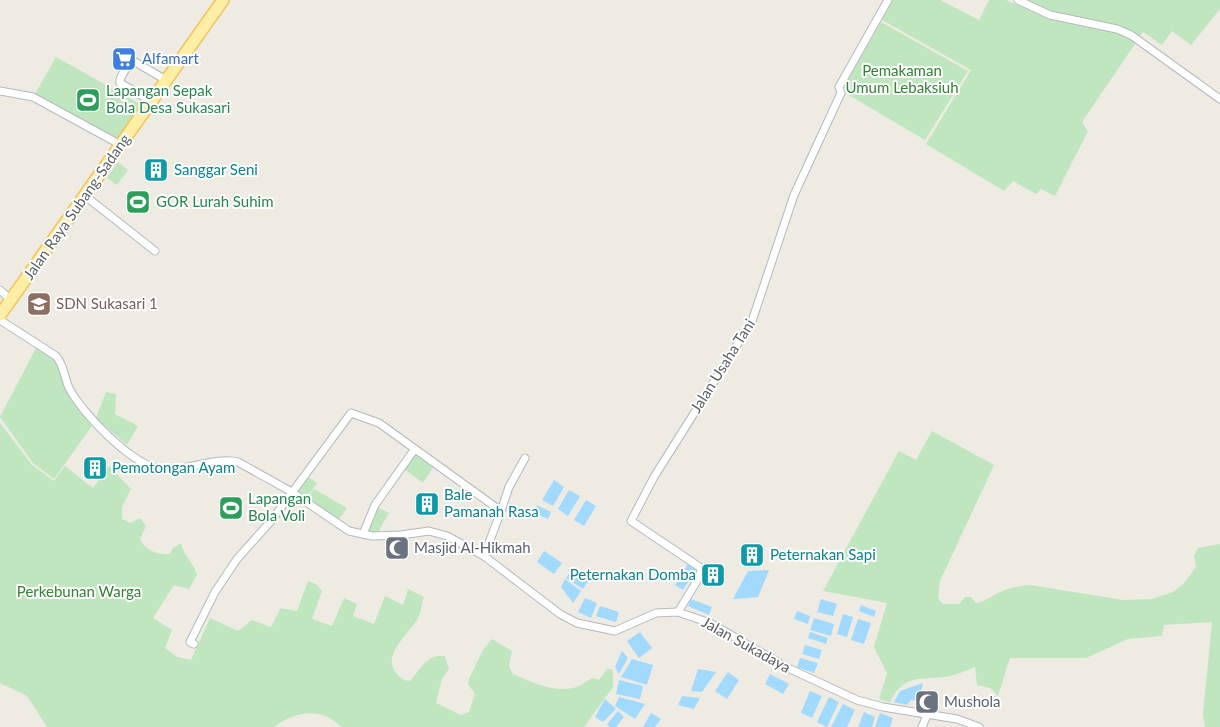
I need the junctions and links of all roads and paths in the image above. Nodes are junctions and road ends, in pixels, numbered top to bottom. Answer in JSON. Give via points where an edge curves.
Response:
{"nodes":[{"id":1,"x":223,"y":0,"type":"edge"},
{"id":2,"x":888,"y":0,"type":"edge"},
{"id":3,"x":1018,"y":0,"type":"edge"},
{"id":4,"x":166,"y":80,"type":"junction"},
{"id":5,"x":0,"y":91,"type":"edge"},
{"id":6,"x":1220,"y":99,"type":"edge"},
{"id":7,"x":151,"y":101,"type":"junction"},
{"id":8,"x":121,"y":145,"type":"junction"},
{"id":9,"x":84,"y":196,"type":"junction"},
{"id":10,"x":155,"y":251,"type":"dead end"},
{"id":11,"x":0,"y":290,"type":"edge"},
{"id":12,"x":11,"y":300,"type":"junction"},
{"id":13,"x":0,"y":316,"type":"edge"},
{"id":14,"x":0,"y":320,"type":"edge"},
{"id":15,"x":414,"y":450,"type":"junction"},
{"id":16,"x":525,"y":458,"type":"dead end"},
{"id":17,"x":293,"y":494,"type":"junction"},
{"id":18,"x":501,"y":511,"type":"junction"},
{"id":19,"x":363,"y":534,"type":"junction"},
{"id":20,"x":484,"y":556,"type":"junction"},
{"id":21,"x":678,"y":612,"type":"junction"},
{"id":22,"x":194,"y":644,"type":"dead end"},
{"id":23,"x":927,"y":715,"type":"junction"},
{"id":24,"x":922,"y":727,"type":"edge"},
{"id":25,"x":980,"y":727,"type":"edge"}],
"edges":[{"from":1,"to":4,"type":"main road","name":"Jalan Raya Subang-Sadang"},
{"from":2,"to":21,"type":"street","name":"Jalan Usaha Tani","via":[[839,87],[840,93],[794,195],[752,321],[654,477],[631,520],[701,568],[700,576]]},
{"from":3,"to":6,"type":"street","via":[[1050,15],[1131,35]]},
{"from":4,"to":7,"type":"main road","name":"Jalan Raya Subang-Sadang"},
{"from":4,"to":7,"type":"street","via":[[135,62],[126,69],[120,83]]},
{"from":5,"to":8,"type":"street","via":[[33,97]]},
{"from":7,"to":8,"type":"main road","name":"Jalan Raya Subang-Sadang"},
{"from":8,"to":9,"type":"main road","name":"Jalan Raya Subang-Sadang"},
{"from":9,"to":10,"type":"street"},
{"from":9,"to":12,"type":"main road","name":"Jalan Raya Subang-Sadang"},
{"from":11,"to":12,"type":"street"},
{"from":12,"to":13,"type":"main road","name":"Jalan Raya Subang-Sadang"},
{"from":14,"to":17,"type":"street","name":"Jalan Sukadaya","via":[[56,356],[70,389],[84,409],[140,462],[170,470],[233,460]]},
{"from":15,"to":17,"type":"street","via":[[378,423],[351,414]]},
{"from":15,"to":18,"type":"street"},
{"from":15,"to":19,"type":"street","via":[[375,505]]},
{"from":16,"to":18,"type":"street"},
{"from":17,"to":19,"type":"street","name":"Jalan Sukadaya","via":[[344,528]]},
{"from":17,"to":22,"type":"street","via":[[228,572],[190,642]]},
{"from":18,"to":20,"type":"street"},
{"from":19,"to":20,"type":"street","name":"Jalan Sukadaya","via":[[390,536],[434,532]]},
{"from":20,"to":21,"type":"street","name":"Jalan Sukadaya","via":[[560,614],[585,626],[615,631],[656,613]]},
{"from":21,"to":23,"type":"street","name":"Jalan Sukadaya","via":[[710,623],[844,697]]},
{"from":23,"to":24,"type":"street"},
{"from":23,"to":25,"type":"street","name":"Jalan Sukadaya","via":[[957,719]]}]}
